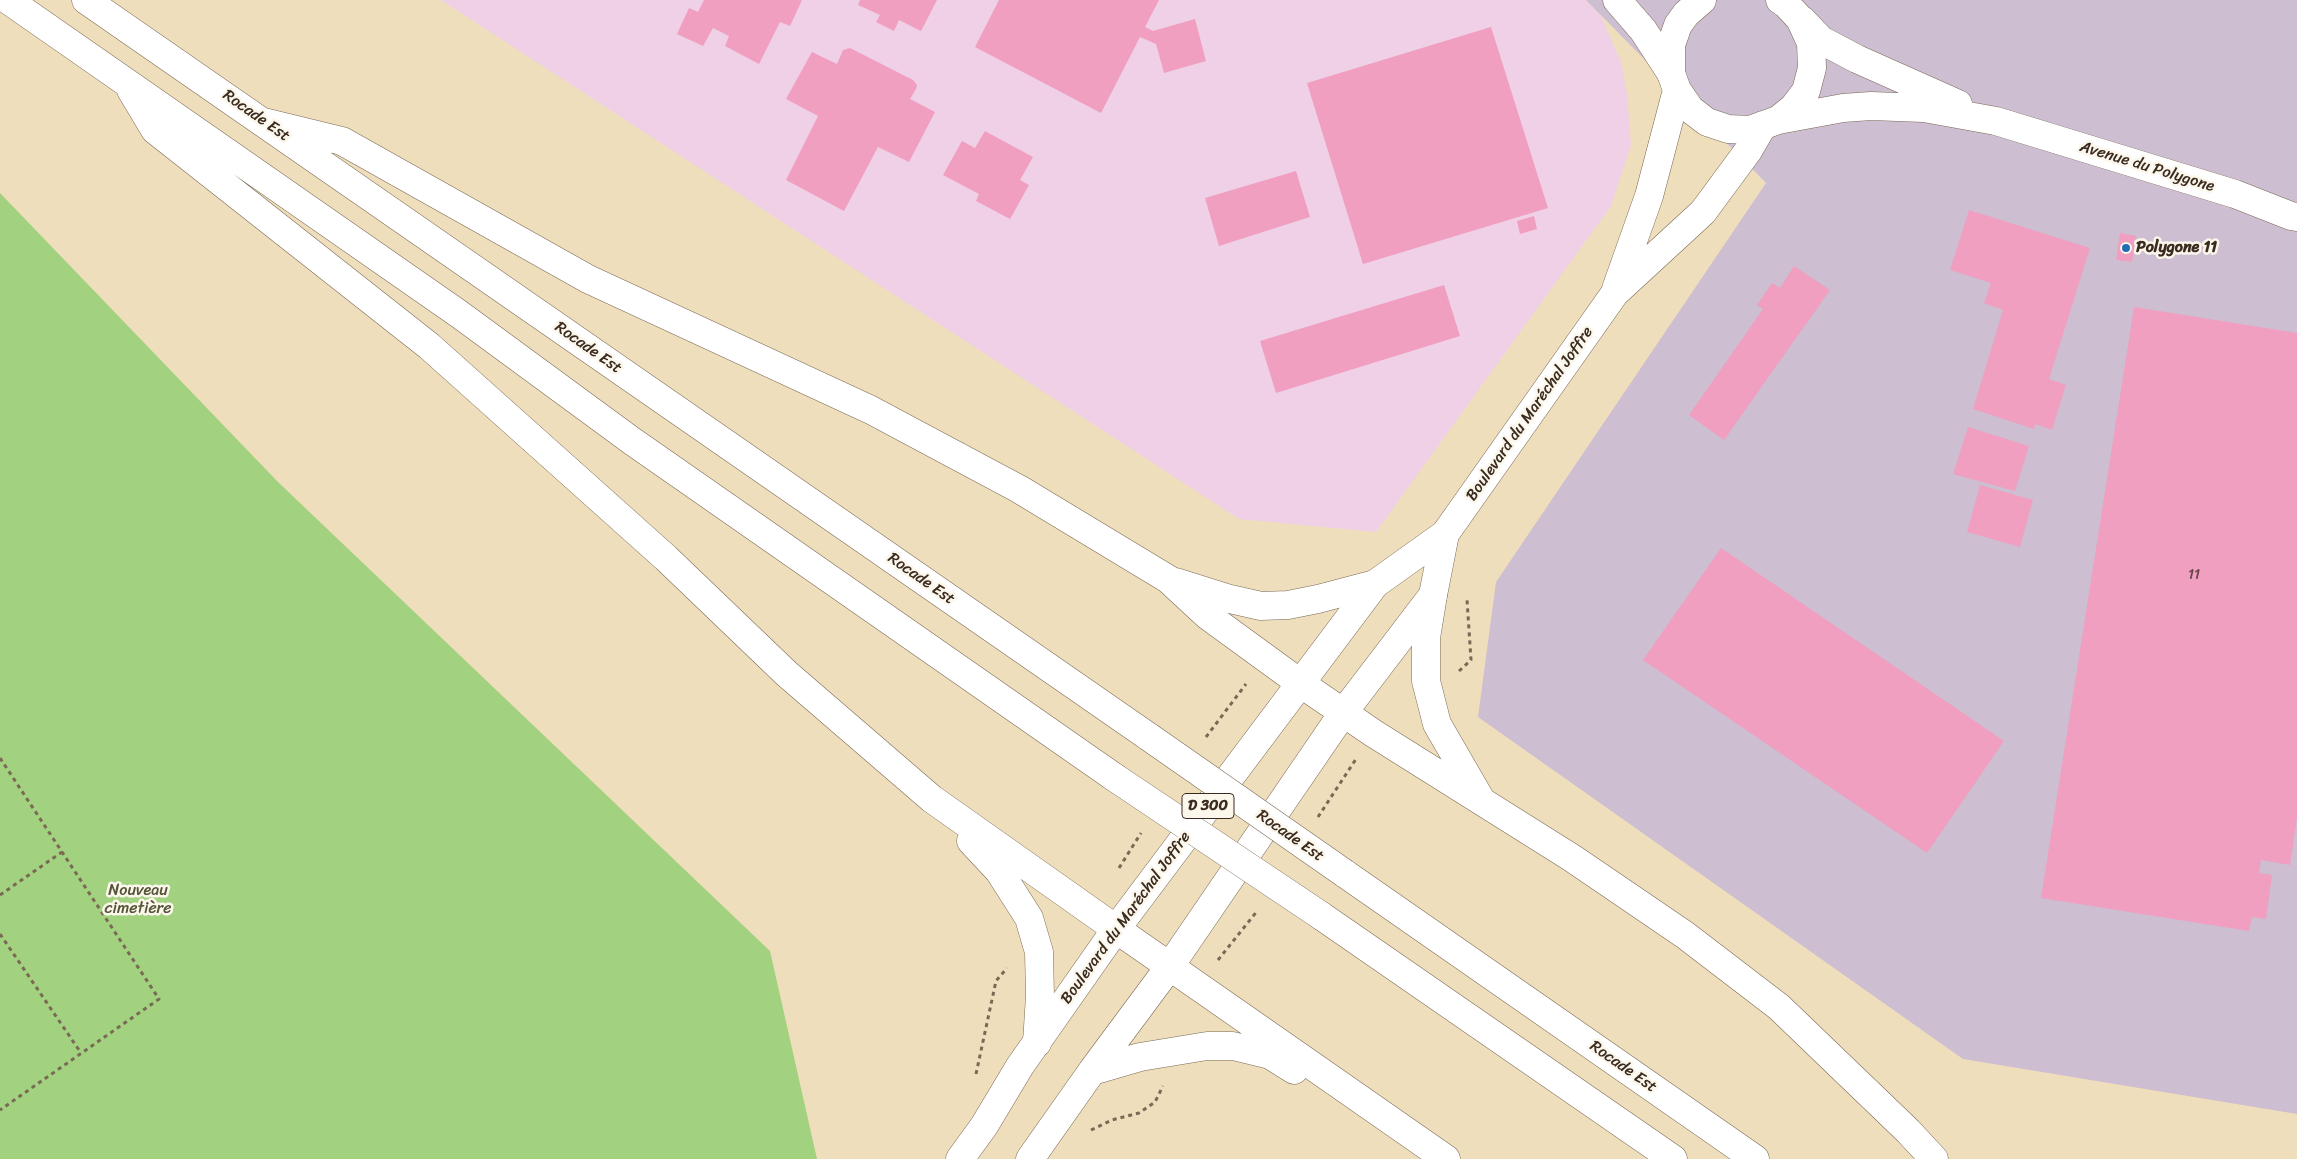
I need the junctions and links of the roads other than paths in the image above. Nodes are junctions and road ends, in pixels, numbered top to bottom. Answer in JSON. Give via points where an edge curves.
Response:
{"nodes":[{"id":1,"x":8,"y":0,"type":"edge"},
{"id":2,"x":86,"y":0,"type":"edge"},
{"id":3,"x":1617,"y":0,"type":"edge"},
{"id":4,"x":1702,"y":0,"type":"edge"},
{"id":5,"x":1780,"y":0,"type":"edge"},
{"id":6,"x":1800,"y":19,"type":"junction"},
{"id":7,"x":1674,"y":81,"type":"junction"},
{"id":8,"x":126,"y":82,"type":"junction"},
{"id":9,"x":1996,"y":121,"type":"junction"},
{"id":10,"x":264,"y":122,"type":"junction"},
{"id":11,"x":1770,"y":123,"type":"junction"},
{"id":12,"x":2235,"y":194,"type":"junction"},
{"id":13,"x":2297,"y":197,"type":"edge"},
{"id":14,"x":2297,"y":217,"type":"edge"},
{"id":15,"x":1615,"y":293,"type":"junction"},
{"id":16,"x":1445,"y":534,"type":"junction"},
{"id":17,"x":1168,"y":579,"type":"junction"},
{"id":18,"x":1376,"y":584,"type":"junction"},
{"id":19,"x":1433,"y":595,"type":"junction"},
{"id":20,"x":1300,"y":683,"type":"junction"},
{"id":21,"x":1343,"y":712,"type":"junction"},
{"id":22,"x":932,"y":799,"type":"junction"},
{"id":23,"x":1482,"y":802,"type":"junction"},
{"id":24,"x":1116,"y":929,"type":"junction"},
{"id":25,"x":1170,"y":966,"type":"junction"},
{"id":26,"x":1037,"y":1043,"type":"junction"},
{"id":27,"x":1092,"y":1072,"type":"junction"},
{"id":28,"x":960,"y":1159,"type":"edge"},
{"id":29,"x":1030,"y":1159,"type":"edge"},
{"id":30,"x":1439,"y":1159,"type":"edge"},
{"id":31,"x":1446,"y":1159,"type":"edge"},
{"id":32,"x":1673,"y":1159,"type":"edge"},
{"id":33,"x":1755,"y":1159,"type":"edge"},
{"id":34,"x":1934,"y":1159,"type":"edge"}],
"edges":[{"from":1,"to":8,"type":"main road"},
{"from":2,"to":10,"type":"main road","name":"Rocade Est"},
{"from":3,"to":7,"type":"main road","via":[[1643,30]]},
{"from":4,"to":7,"type":"main road","name":"Boulevard du Maréchal Joffre","via":[[1686,14],[1671,45]]},
{"from":5,"to":6,"type":"main road","name":"Avenue du Polygone"},
{"from":6,"to":9,"type":"main road","name":"Avenue du Polygone","via":[[1821,40],[1857,59]]},
{"from":6,"to":11,"type":"main road","via":[[1811,43],[1812,68],[1806,91],[1794,107]]},
{"from":7,"to":11,"type":"main road","name":"Avenue du Polygone","via":[[1690,109],[1707,122],[1728,129],[1750,130]]},
{"from":7,"to":15,"type":"main road","name":"Boulevard du Maréchal Joffre","via":[[1649,196]]},
{"from":8,"to":22,"type":"main road","via":[[155,130],[429,346],[666,558],[787,674]]},
{"from":8,"to":32,"type":"main road","bridge":true,"via":[[451,308],[632,441],[1114,777]]},
{"from":9,"to":11,"type":"main road","name":"Avenue du Polygone","via":[[1924,108],[1871,106],[1843,108]]},
{"from":9,"to":12,"type":"main road","name":"Avenue du Polygone"},
{"from":10,"to":17,"type":"main road","via":[[342,141],[588,279],[880,414],[1019,489]]},
{"from":10,"to":33,"type":"main road","name":"Rocade Est","bridge":true},
{"from":11,"to":15,"type":"main road","name":"Boulevard du Maréchal Joffre","via":[[1703,212]]},
{"from":12,"to":13,"type":"main road"},
{"from":12,"to":14,"type":"main road","name":"Avenue du Polygone"},
{"from":15,"to":16,"type":"main road","name":"Boulevard du Maréchal Joffre"},
{"from":16,"to":18,"type":"main road","name":"Boulevard du Maréchal Joffre"},
{"from":16,"to":19,"type":"main road","name":"Boulevard du Maréchal Joffre"},
{"from":17,"to":18,"type":"main road","via":[[1261,606],[1288,605]]},
{"from":17,"to":20,"type":"main road","via":[[1208,616]]},
{"from":18,"to":20,"type":"main road","name":"Boulevard du Maréchal Joffre"},
{"from":19,"to":21,"type":"main road","name":"Boulevard du Maréchal Joffre"},
{"from":19,"to":23,"type":"main road","via":[[1426,638],[1426,681],[1438,724]]},
{"from":20,"to":21,"type":"main road"},
{"from":20,"to":24,"type":"main road","name":"Boulevard du Maréchal Joffre","number":"D 300"},
{"from":21,"to":23,"type":"main road"},
{"from":21,"to":25,"type":"main road","name":"Boulevard du Maréchal Joffre"},
{"from":22,"to":24,"type":"main road"},
{"from":22,"to":26,"type":"main road","via":[[999,871],[1029,918],[1039,952]]},
{"from":23,"to":34,"type":"main road","via":[[1685,935],[1779,1007]]},
{"from":24,"to":25,"type":"main road"},
{"from":24,"to":26,"type":"main road","name":"Boulevard du Maréchal Joffre","number":"D 300"},
{"from":25,"to":27,"type":"main road","name":"Boulevard du Maréchal Joffre"},
{"from":25,"to":31,"type":"main road"},
{"from":26,"to":28,"type":"main road","name":"Boulevard du Maréchal Joffre","number":"D 300"},
{"from":27,"to":29,"type":"main road","name":"Boulevard du Maréchal Joffre"},
{"from":27,"to":30,"type":"main road","via":[[1140,1057],[1207,1046],[1233,1046],[1270,1055]]}]}
